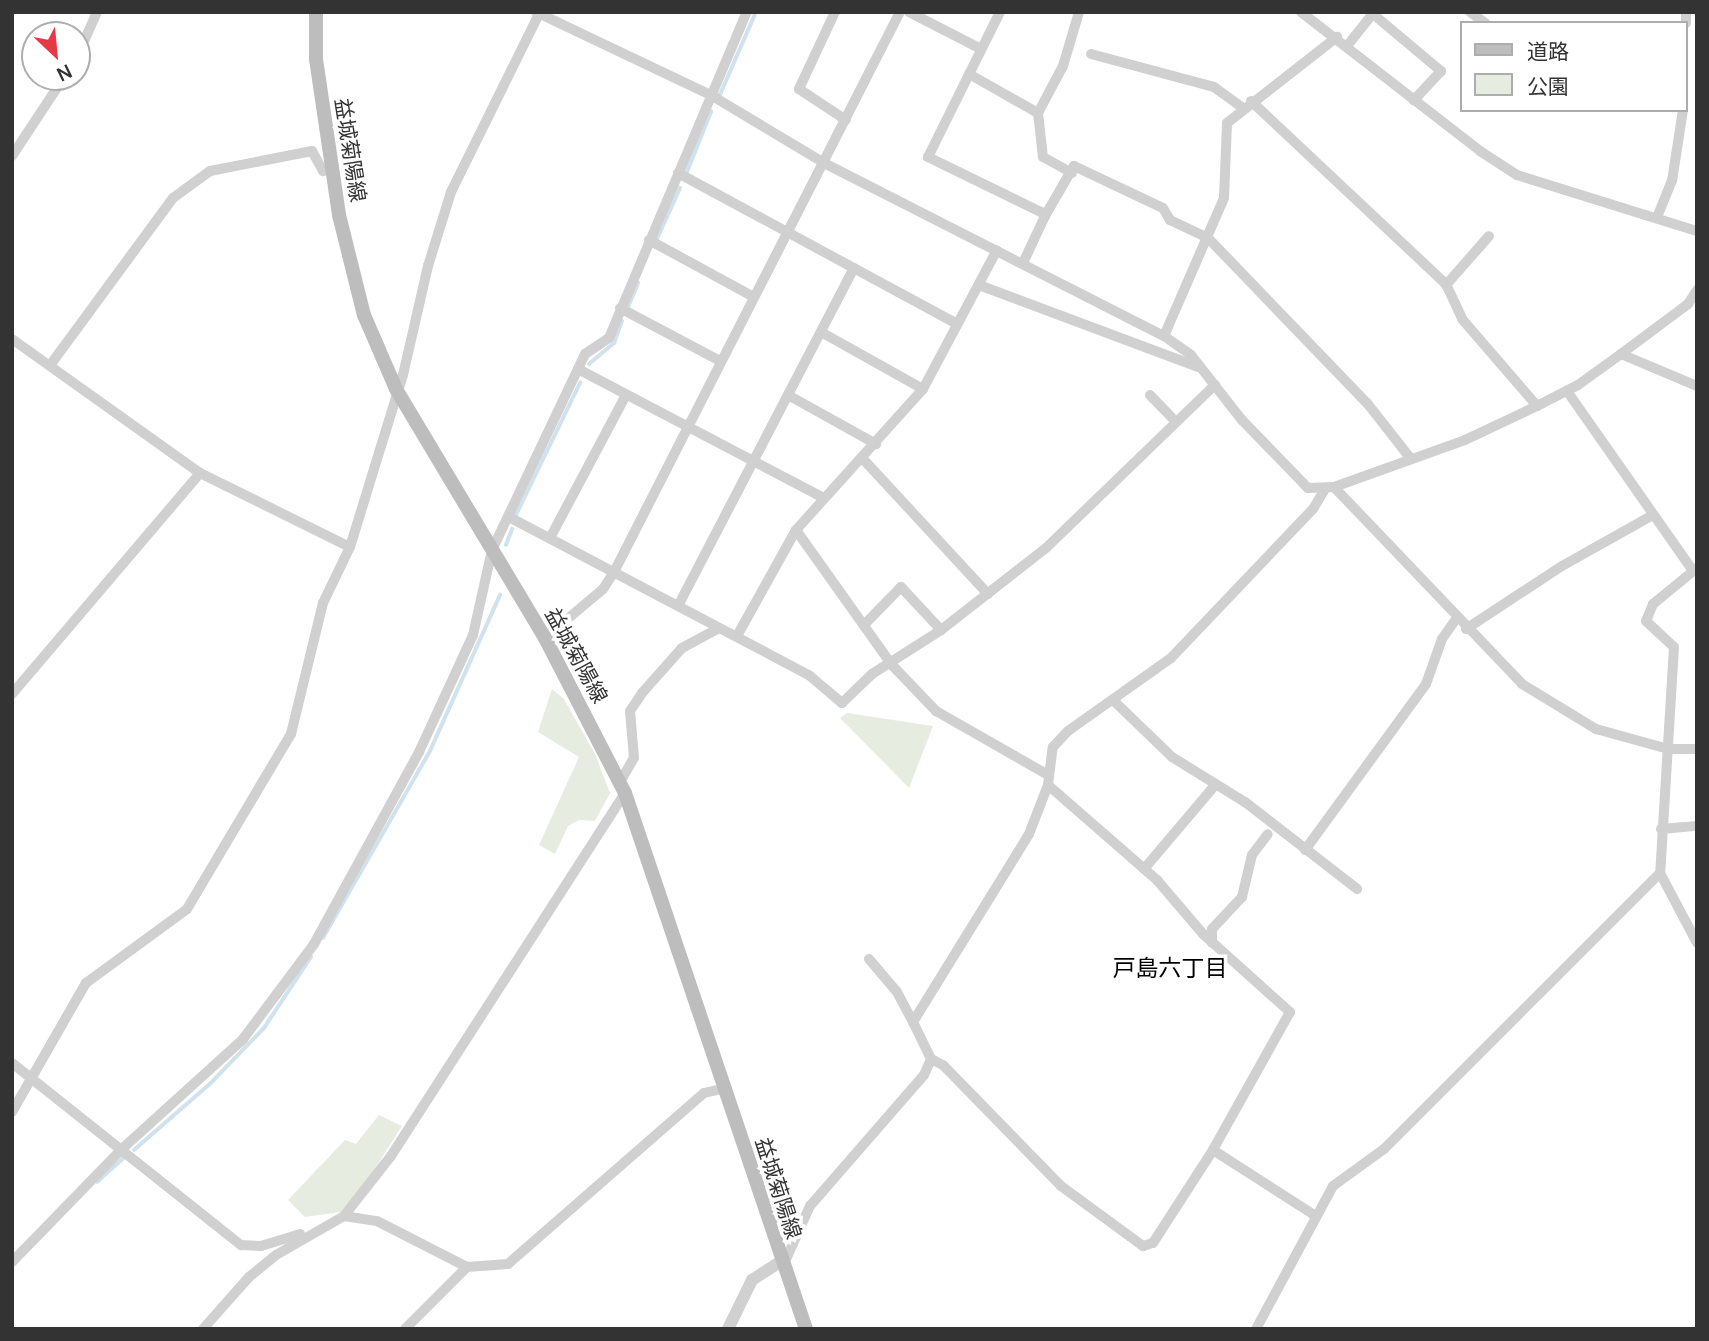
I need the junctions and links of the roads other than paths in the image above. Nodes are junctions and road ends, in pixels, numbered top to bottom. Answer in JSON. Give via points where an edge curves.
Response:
{"nodes":[{"id":1,"x":316,"y":12,"type":"edge"},
{"id":2,"x":747,"y":12,"type":"edge"},
{"id":3,"x":835,"y":12,"type":"edge"},
{"id":4,"x":900,"y":12,"type":"edge"},
{"id":5,"x":909,"y":12,"type":"edge"},
{"id":6,"x":1000,"y":12,"type":"edge"},
{"id":7,"x":1079,"y":12,"type":"edge"},
{"id":8,"x":1301,"y":12,"type":"edge"},
{"id":9,"x":537,"y":13,"type":"edge"},
{"id":10,"x":1373,"y":13,"type":"edge"},
{"id":11,"x":1337,"y":37,"type":"junction"},
{"id":12,"x":1347,"y":46,"type":"junction"},
{"id":13,"x":981,"y":50,"type":"junction"},
{"id":14,"x":1091,"y":54,"type":"dead end"},
{"id":15,"x":969,"y":74,"type":"junction"},
{"id":16,"x":55,"y":91,"type":"edge"},
{"id":17,"x":709,"y":94,"type":"junction"},
{"id":18,"x":1414,"y":100,"type":"junction"},
{"id":19,"x":1247,"y":104,"type":"junction"},
{"id":20,"x":1683,"y":112,"type":"edge"},
{"id":21,"x":1038,"y":113,"type":"junction"},
{"id":22,"x":846,"y":120,"type":"junction"},
{"id":23,"x":12,"y":156,"type":"edge"},
{"id":24,"x":825,"y":164,"type":"junction"},
{"id":25,"x":332,"y":169,"type":"junction"},
{"id":26,"x":678,"y":173,"type":"junction"},
{"id":27,"x":1072,"y":173,"type":"junction"},
{"id":28,"x":1658,"y":215,"type":"junction"},
{"id":29,"x":1045,"y":216,"type":"junction"},
{"id":30,"x":1697,"y":230,"type":"edge"},
{"id":31,"x":787,"y":233,"type":"junction"},
{"id":32,"x":1489,"y":236,"type":"dead end"},
{"id":33,"x":1208,"y":238,"type":"junction"},
{"id":34,"x":649,"y":240,"type":"junction"},
{"id":35,"x":997,"y":250,"type":"junction"},
{"id":36,"x":1023,"y":263,"type":"junction"},
{"id":37,"x":854,"y":268,"type":"junction"},
{"id":38,"x":978,"y":285,"type":"junction"},
{"id":39,"x":1447,"y":285,"type":"junction"},
{"id":40,"x":1697,"y":289,"type":"edge"},
{"id":41,"x":754,"y":297,"type":"junction"},
{"id":42,"x":620,"y":308,"type":"junction"},
{"id":43,"x":957,"y":324,"type":"junction"},
{"id":44,"x":821,"y":332,"type":"junction"},
{"id":45,"x":1164,"y":336,"type":"junction"},
{"id":46,"x":12,"y":339,"type":"edge"},
{"id":47,"x":1621,"y":354,"type":"junction"},
{"id":48,"x":720,"y":361,"type":"junction"},
{"id":49,"x":51,"y":364,"type":"junction"},
{"id":50,"x":1201,"y":368,"type":"junction"},
{"id":51,"x":578,"y":369,"type":"junction"},
{"id":52,"x":1215,"y":385,"type":"junction"},
{"id":53,"x":1697,"y":386,"type":"edge"},
{"id":54,"x":923,"y":388,"type":"junction"},
{"id":55,"x":397,"y":389,"type":"junction"},
{"id":56,"x":1567,"y":391,"type":"junction"},
{"id":57,"x":626,"y":395,"type":"junction"},
{"id":58,"x":788,"y":395,"type":"junction"},
{"id":59,"x":1150,"y":396,"type":"dead end"},
{"id":60,"x":1537,"y":406,"type":"junction"},
{"id":61,"x":1177,"y":422,"type":"junction"},
{"id":62,"x":687,"y":428,"type":"junction"},
{"id":63,"x":876,"y":444,"type":"junction"},
{"id":64,"x":863,"y":459,"type":"junction"},
{"id":65,"x":1411,"y":459,"type":"junction"},
{"id":66,"x":753,"y":462,"type":"junction"},
{"id":67,"x":200,"y":473,"type":"junction"},
{"id":68,"x":1329,"y":488,"type":"junction"},
{"id":69,"x":822,"y":497,"type":"junction"},
{"id":70,"x":1653,"y":515,"type":"junction"},
{"id":71,"x":509,"y":517,"type":"junction"},
{"id":72,"x":796,"y":530,"type":"junction"},
{"id":73,"x":550,"y":538,"type":"junction"},
{"id":74,"x":350,"y":547,"type":"junction"},
{"id":75,"x":492,"y":550,"type":"junction"},
{"id":76,"x":1695,"y":569,"type":"edge"},
{"id":77,"x":614,"y":572,"type":"junction"},
{"id":78,"x":988,"y":594,"type":"junction"},
{"id":79,"x":678,"y":606,"type":"junction"},
{"id":80,"x":1456,"y":619,"type":"junction"},
{"id":81,"x":864,"y":625,"type":"junction"},
{"id":82,"x":719,"y":628,"type":"junction"},
{"id":83,"x":1466,"y":629,"type":"junction"},
{"id":84,"x":941,"y":630,"type":"junction"},
{"id":85,"x":737,"y":636,"type":"junction"},
{"id":86,"x":545,"y":638,"type":"junction"},
{"id":87,"x":892,"y":665,"type":"junction"},
{"id":88,"x":12,"y":694,"type":"edge"},
{"id":89,"x":1114,"y":701,"type":"junction"},
{"id":90,"x":1668,"y":749,"type":"junction"},
{"id":91,"x":1697,"y":749,"type":"edge"},
{"id":92,"x":1048,"y":780,"type":"junction"},
{"id":93,"x":1216,"y":784,"type":"junction"},
{"id":94,"x":622,"y":787,"type":"junction"},
{"id":95,"x":1697,"y":826,"type":"edge"},
{"id":96,"x":1661,"y":829,"type":"junction"},
{"id":97,"x":1268,"y":834,"type":"dead end"},
{"id":98,"x":1305,"y":850,"type":"junction"},
{"id":99,"x":1144,"y":869,"type":"junction"},
{"id":100,"x":1660,"y":873,"type":"junction"},
{"id":101,"x":1357,"y":889,"type":"dead end"},
{"id":102,"x":1212,"y":943,"type":"junction"},
{"id":103,"x":1697,"y":943,"type":"edge"},
{"id":104,"x":869,"y":959,"type":"dead end"},
{"id":105,"x":1258,"y":968,"type":"dead end"},
{"id":106,"x":1250,"y":978,"type":"junction"},
{"id":107,"x":913,"y":1022,"type":"junction"},
{"id":108,"x":931,"y":1059,"type":"junction"},
{"id":109,"x":12,"y":1063,"type":"edge"},
{"id":110,"x":30,"y":1080,"type":"junction"},
{"id":111,"x":725,"y":1088,"type":"junction"},
{"id":112,"x":12,"y":1112,"type":"edge"},
{"id":113,"x":123,"y":1148,"type":"junction"},
{"id":114,"x":1213,"y":1150,"type":"junction"},
{"id":115,"x":344,"y":1216,"type":"junction"},
{"id":116,"x":1316,"y":1216,"type":"junction"},
{"id":117,"x":313,"y":1230,"type":"junction"},
{"id":118,"x":12,"y":1262,"type":"edge"},
{"id":119,"x":782,"y":1264,"type":"junction"},
{"id":120,"x":467,"y":1267,"type":"junction"},
{"id":121,"x":203,"y":1329,"type":"edge"},
{"id":122,"x":405,"y":1329,"type":"edge"},
{"id":123,"x":728,"y":1329,"type":"edge"},
{"id":124,"x":806,"y":1329,"type":"edge"},
{"id":125,"x":1256,"y":1329,"type":"edge"}],
"edges":[{"from":1,"to":25,"type":"main road","name":"益城菊陽線","via":[[316,59]]},
{"from":2,"to":17,"type":"street"},
{"from":3,"to":22,"type":"street","via":[[799,89]]},
{"from":4,"to":22,"type":"street"},
{"from":5,"to":13,"type":"street"},
{"from":6,"to":13,"type":"street"},
{"from":7,"to":21,"type":"street","via":[[1063,66]]},
{"from":8,"to":11,"type":"street"},
{"from":9,"to":17,"type":"street"},
{"from":9,"to":55,"type":"street","via":[[451,192]]},
{"from":10,"to":12,"type":"street"},
{"from":10,"to":18,"type":"street","via":[[1441,71]]},
{"from":11,"to":12,"type":"street"},
{"from":11,"to":19,"type":"street"},
{"from":12,"to":18,"type":"street"},
{"from":13,"to":15,"type":"street"},
{"from":14,"to":19,"type":"street","via":[[1214,87]]},
{"from":15,"to":21,"type":"street"},
{"from":15,"to":29,"type":"street","via":[[930,162]]},
{"from":16,"to":23,"type":"street"},
{"from":17,"to":24,"type":"street"},
{"from":17,"to":26,"type":"street"},
{"from":18,"to":28,"type":"street","via":[[1517,174]]},
{"from":19,"to":33,"type":"street","via":[[1227,123],[1224,198]]},
{"from":19,"to":39,"type":"street"},
{"from":20,"to":28,"type":"street","via":[[1672,181]]},
{"from":21,"to":27,"type":"street","via":[[1043,157]]},
{"from":22,"to":24,"type":"street"},
{"from":24,"to":31,"type":"street"},
{"from":24,"to":35,"type":"street"},
{"from":25,"to":49,"type":"street","via":[[323,171],[312,150],[209,171],[173,198]]},
{"from":25,"to":55,"type":"main road","name":"益城菊陽線","via":[[353,281]]},
{"from":26,"to":31,"type":"street"},
{"from":26,"to":34,"type":"street"},
{"from":27,"to":29,"type":"street"},
{"from":27,"to":33,"type":"street","via":[[1074,166],[1163,208],[1170,220]]},
{"from":28,"to":30,"type":"street"},
{"from":29,"to":36,"type":"street"},
{"from":31,"to":37,"type":"street"},
{"from":31,"to":41,"type":"street"},
{"from":32,"to":39,"type":"street"},
{"from":33,"to":45,"type":"street"},
{"from":33,"to":65,"type":"street","via":[[1367,403]]},
{"from":34,"to":41,"type":"street"},
{"from":34,"to":42,"type":"street"},
{"from":35,"to":36,"type":"street"},
{"from":35,"to":38,"type":"street"},
{"from":36,"to":45,"type":"street"},
{"from":37,"to":43,"type":"street"},
{"from":37,"to":44,"type":"street"},
{"from":38,"to":43,"type":"street"},
{"from":38,"to":50,"type":"street"},
{"from":39,"to":60,"type":"street","via":[[1462,319]]},
{"from":40,"to":47,"type":"street","via":[[1688,304]]},
{"from":41,"to":48,"type":"street"},
{"from":42,"to":48,"type":"street"},
{"from":42,"to":51,"type":"street","via":[[609,338],[585,354]]},
{"from":43,"to":54,"type":"street"},
{"from":44,"to":54,"type":"street"},
{"from":44,"to":58,"type":"street"},
{"from":45,"to":50,"type":"street"},
{"from":46,"to":49,"type":"street"},
{"from":47,"to":53,"type":"street"},
{"from":47,"to":56,"type":"street"},
{"from":48,"to":62,"type":"street"},
{"from":49,"to":67,"type":"street"},
{"from":50,"to":52,"type":"street"},
{"from":51,"to":57,"type":"street"},
{"from":51,"to":71,"type":"street"},
{"from":52,"to":61,"type":"street"},
{"from":52,"to":68,"type":"street","via":[[1295,478],[1308,488]]},
{"from":54,"to":63,"type":"street"},
{"from":55,"to":74,"type":"street"},
{"from":55,"to":75,"type":"main road","name":"益城菊陽線"},
{"from":56,"to":60,"type":"street"},
{"from":56,"to":70,"type":"street"},
{"from":57,"to":62,"type":"street"},
{"from":57,"to":73,"type":"street"},
{"from":58,"to":63,"type":"street"},
{"from":58,"to":66,"type":"street"},
{"from":59,"to":61,"type":"street"},
{"from":60,"to":65,"type":"street"},
{"from":61,"to":78,"type":"street","via":[[1046,548]]},
{"from":62,"to":66,"type":"street"},
{"from":62,"to":77,"type":"street"},
{"from":63,"to":64,"type":"street"},
{"from":64,"to":69,"type":"street"},
{"from":64,"to":78,"type":"street"},
{"from":65,"to":68,"type":"street"},
{"from":66,"to":69,"type":"street"},
{"from":66,"to":79,"type":"street"},
{"from":67,"to":74,"type":"street"},
{"from":67,"to":88,"type":"street"},
{"from":68,"to":80,"type":"street"},
{"from":68,"to":89,"type":"street","via":[[1171,658]]},
{"from":69,"to":72,"type":"street"},
{"from":70,"to":76,"type":"street"},
{"from":70,"to":83,"type":"street","via":[[1562,566]]},
{"from":71,"to":73,"type":"street"},
{"from":71,"to":75,"type":"street"},
{"from":72,"to":81,"type":"street"},
{"from":72,"to":85,"type":"street"},
{"from":73,"to":77,"type":"street"},
{"from":74,"to":110,"type":"street","via":[[323,603],[291,734],[187,909],[86,983]]},
{"from":75,"to":86,"type":"main road","name":"益城菊陽線"},
{"from":75,"to":113,"type":"street","via":[[473,635],[419,752],[314,944],[243,1039]]},
{"from":76,"to":90,"type":"street","via":[[1647,613],[1650,626],[1674,647]]},
{"from":77,"to":79,"type":"street"},
{"from":77,"to":86,"type":"street","via":[[603,589]]},
{"from":78,"to":84,"type":"street"},
{"from":79,"to":82,"type":"street"},
{"from":80,"to":83,"type":"street"},
{"from":80,"to":98,"type":"street","via":[[1442,639],[1426,684]]},
{"from":81,"to":84,"type":"street","via":[[901,587]]},
{"from":81,"to":87,"type":"street"},
{"from":82,"to":85,"type":"street"},
{"from":82,"to":94,"type":"street","via":[[682,648],[630,711],[634,758]]},
{"from":83,"to":90,"type":"street","via":[[1522,684],[1574,719]]},
{"from":84,"to":87,"type":"street"},
{"from":85,"to":87,"type":"street","via":[[810,676],[842,703],[872,674]]},
{"from":86,"to":94,"type":"main road","name":"益城菊陽線"},
{"from":87,"to":92,"type":"street","via":[[936,711]]},
{"from":89,"to":92,"type":"street","via":[[1053,747]]},
{"from":89,"to":93,"type":"street","via":[[1172,757]]},
{"from":90,"to":91,"type":"street"},
{"from":90,"to":96,"type":"street"},
{"from":92,"to":99,"type":"street"},
{"from":92,"to":107,"type":"street","via":[[1023,845]]},
{"from":93,"to":98,"type":"street"},
{"from":93,"to":99,"type":"street"},
{"from":94,"to":111,"type":"main road","name":"益城菊陽線"},
{"from":94,"to":115,"type":"street","via":[[391,1156]]},
{"from":95,"to":96,"type":"street"},
{"from":96,"to":100,"type":"street"},
{"from":97,"to":102,"type":"street","via":[[1252,855],[1242,897],[1212,929]]},
{"from":98,"to":101,"type":"street"},
{"from":99,"to":102,"type":"street"},
{"from":100,"to":103,"type":"street"},
{"from":100,"to":116,"type":"street","via":[[1384,1149],[1333,1186]]},
{"from":102,"to":106,"type":"street"},
{"from":104,"to":107,"type":"street","via":[[897,992]]},
{"from":105,"to":106,"type":"street"},
{"from":106,"to":114,"type":"street","via":[[1290,1012]]},
{"from":107,"to":108,"type":"street"},
{"from":108,"to":114,"type":"street","via":[[943,1065],[1061,1186],[1143,1246],[1153,1243]]},
{"from":108,"to":119,"type":"street","via":[[924,1075],[810,1206]]},
{"from":109,"to":110,"type":"street"},
{"from":110,"to":112,"type":"street"},
{"from":110,"to":113,"type":"street"},
{"from":111,"to":119,"type":"main road","name":"益城菊陽線"},
{"from":111,"to":120,"type":"street","via":[[704,1093],[508,1264]]},
{"from":113,"to":117,"type":"street","via":[[241,1245],[261,1246]]},
{"from":113,"to":118,"type":"street"},
{"from":114,"to":116,"type":"street"},
{"from":115,"to":117,"type":"street"},
{"from":115,"to":120,"type":"street","via":[[377,1221]]},
{"from":116,"to":125,"type":"street"},
{"from":117,"to":121,"type":"street","via":[[249,1277]]},
{"from":119,"to":123,"type":"street","via":[[752,1280]]},
{"from":119,"to":124,"type":"main road","name":"益城菊陽線"},
{"from":120,"to":122,"type":"street"}]}
